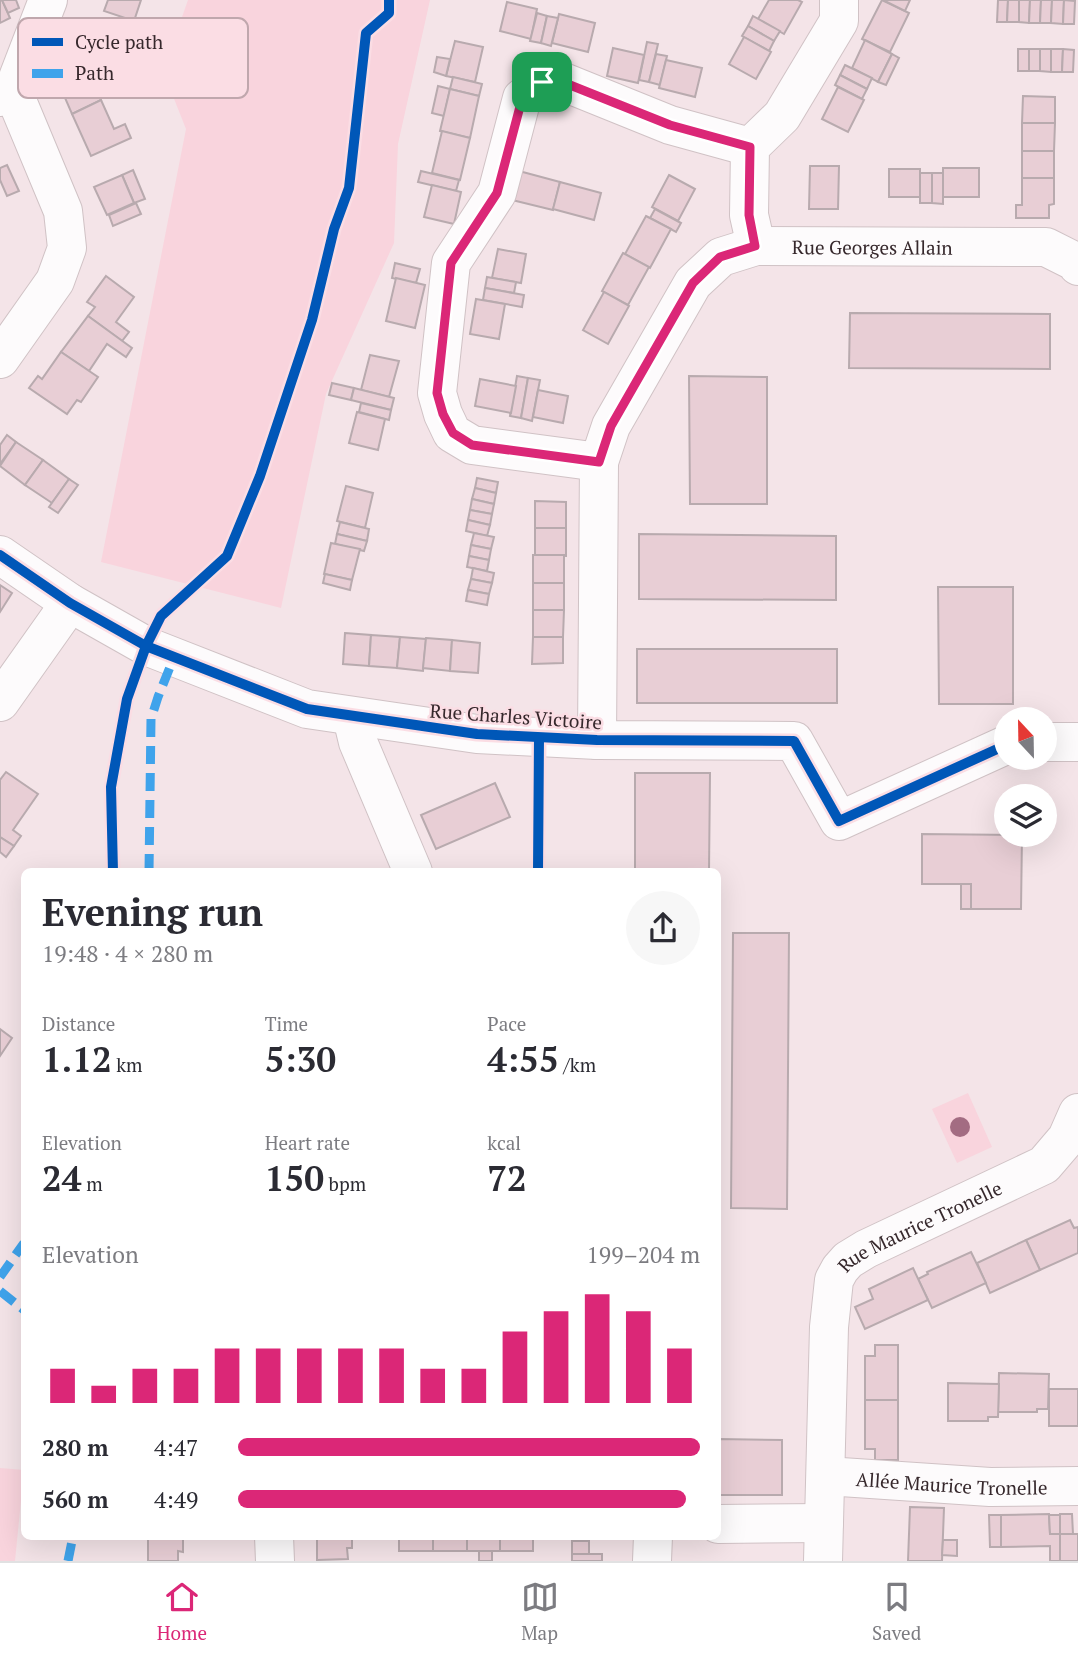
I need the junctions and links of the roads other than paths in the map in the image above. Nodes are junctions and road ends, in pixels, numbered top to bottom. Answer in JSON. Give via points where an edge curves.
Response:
{"nodes":[{"id":1,"x":48,"y":0,"type":"edge"},
{"id":2,"x":839,"y":0,"type":"edge"},
{"id":3,"x":40,"y":18,"type":"edge"},
{"id":4,"x":18,"y":69,"type":"edge"},
{"id":5,"x":7,"y":94,"type":"edge"},
{"id":6,"x":750,"y":147,"type":"junction"},
{"id":7,"x":755,"y":246,"type":"junction"},
{"id":8,"x":1074,"y":250,"type":"edge"},
{"id":9,"x":0,"y":359,"type":"edge"},
{"id":10,"x":599,"y":462,"type":"junction"},
{"id":11,"x":0,"y":555,"type":"edge"},
{"id":12,"x":70,"y":603,"type":"junction"},
{"id":13,"x":0,"y":702,"type":"edge"},
{"id":14,"x":352,"y":717,"type":"junction"},
{"id":15,"x":597,"y":740,"type":"junction"},
{"id":16,"x":1057,"y":742,"type":"edge"},
{"id":17,"x":1078,"y":742,"type":"edge"},
{"id":18,"x":994,"y":750,"type":"edge"},
{"id":19,"x":411,"y":868,"type":"edge"},
{"id":20,"x":1074,"y":1133,"type":"edge"},
{"id":21,"x":826,"y":1476,"type":"junction"},
{"id":22,"x":1078,"y":1486,"type":"edge"},
{"id":23,"x":824,"y":1523,"type":"junction"},
{"id":24,"x":721,"y":1524,"type":"edge"},
{"id":25,"x":274,"y":1540,"type":"edge"},
{"id":26,"x":653,"y":1540,"type":"edge"},
{"id":27,"x":275,"y":1561,"type":"edge"},
{"id":28,"x":652,"y":1561,"type":"edge"},
{"id":29,"x":823,"y":1561,"type":"edge"}],
"edges":[{"from":1,"to":3,"type":"street"},
{"from":2,"to":6,"type":"street","via":[[839,21],[782,116]]},
{"from":4,"to":5,"type":"street"},
{"from":5,"to":9,"type":"street","via":[[63,211],[67,248],[55,281]]},
{"from":6,"to":7,"type":"street","via":[[749,215]]},
{"from":6,"to":10,"type":"street","via":[[670,125],[565,83],[542,82],[522,99],[497,193],[451,263],[437,393],[453,433],[472,445]]},
{"from":7,"to":8,"type":"street","name":"Rue Georges Allain"},
{"from":7,"to":10,"type":"street","name":"Rue Georges Allain","via":[[720,257],[693,283],[611,426]]},
{"from":10,"to":15,"type":"street","name":"Rue Georges Allain"},
{"from":11,"to":12,"type":"street","name":"Rue Charles Victoire"},
{"from":12,"to":13,"type":"street"},
{"from":12,"to":14,"type":"street","name":"Rue Charles Victoire","via":[[146,646],[307,709]]},
{"from":14,"to":15,"type":"street","name":"Rue Charles Victoire","via":[[477,734]]},
{"from":14,"to":19,"type":"street","via":[[358,742]]},
{"from":15,"to":18,"type":"street","name":"Rue Charles Victoire","via":[[794,741],[839,821]]},
{"from":16,"to":17,"type":"street"},
{"from":20,"to":21,"type":"street","name":"Rue Maurice Tronelle","via":[[1044,1165],[866,1249],[840,1269],[834,1279],[829,1327]]},
{"from":21,"to":22,"type":"street","name":"Allée Maurice Tronelle"},
{"from":21,"to":23,"type":"street","name":"Rue Maurice Tronelle"},
{"from":23,"to":24,"type":"street"},
{"from":23,"to":29,"type":"street","name":"Rue Maurice Tronelle"},
{"from":25,"to":27,"type":"street"},
{"from":26,"to":28,"type":"street"}]}
